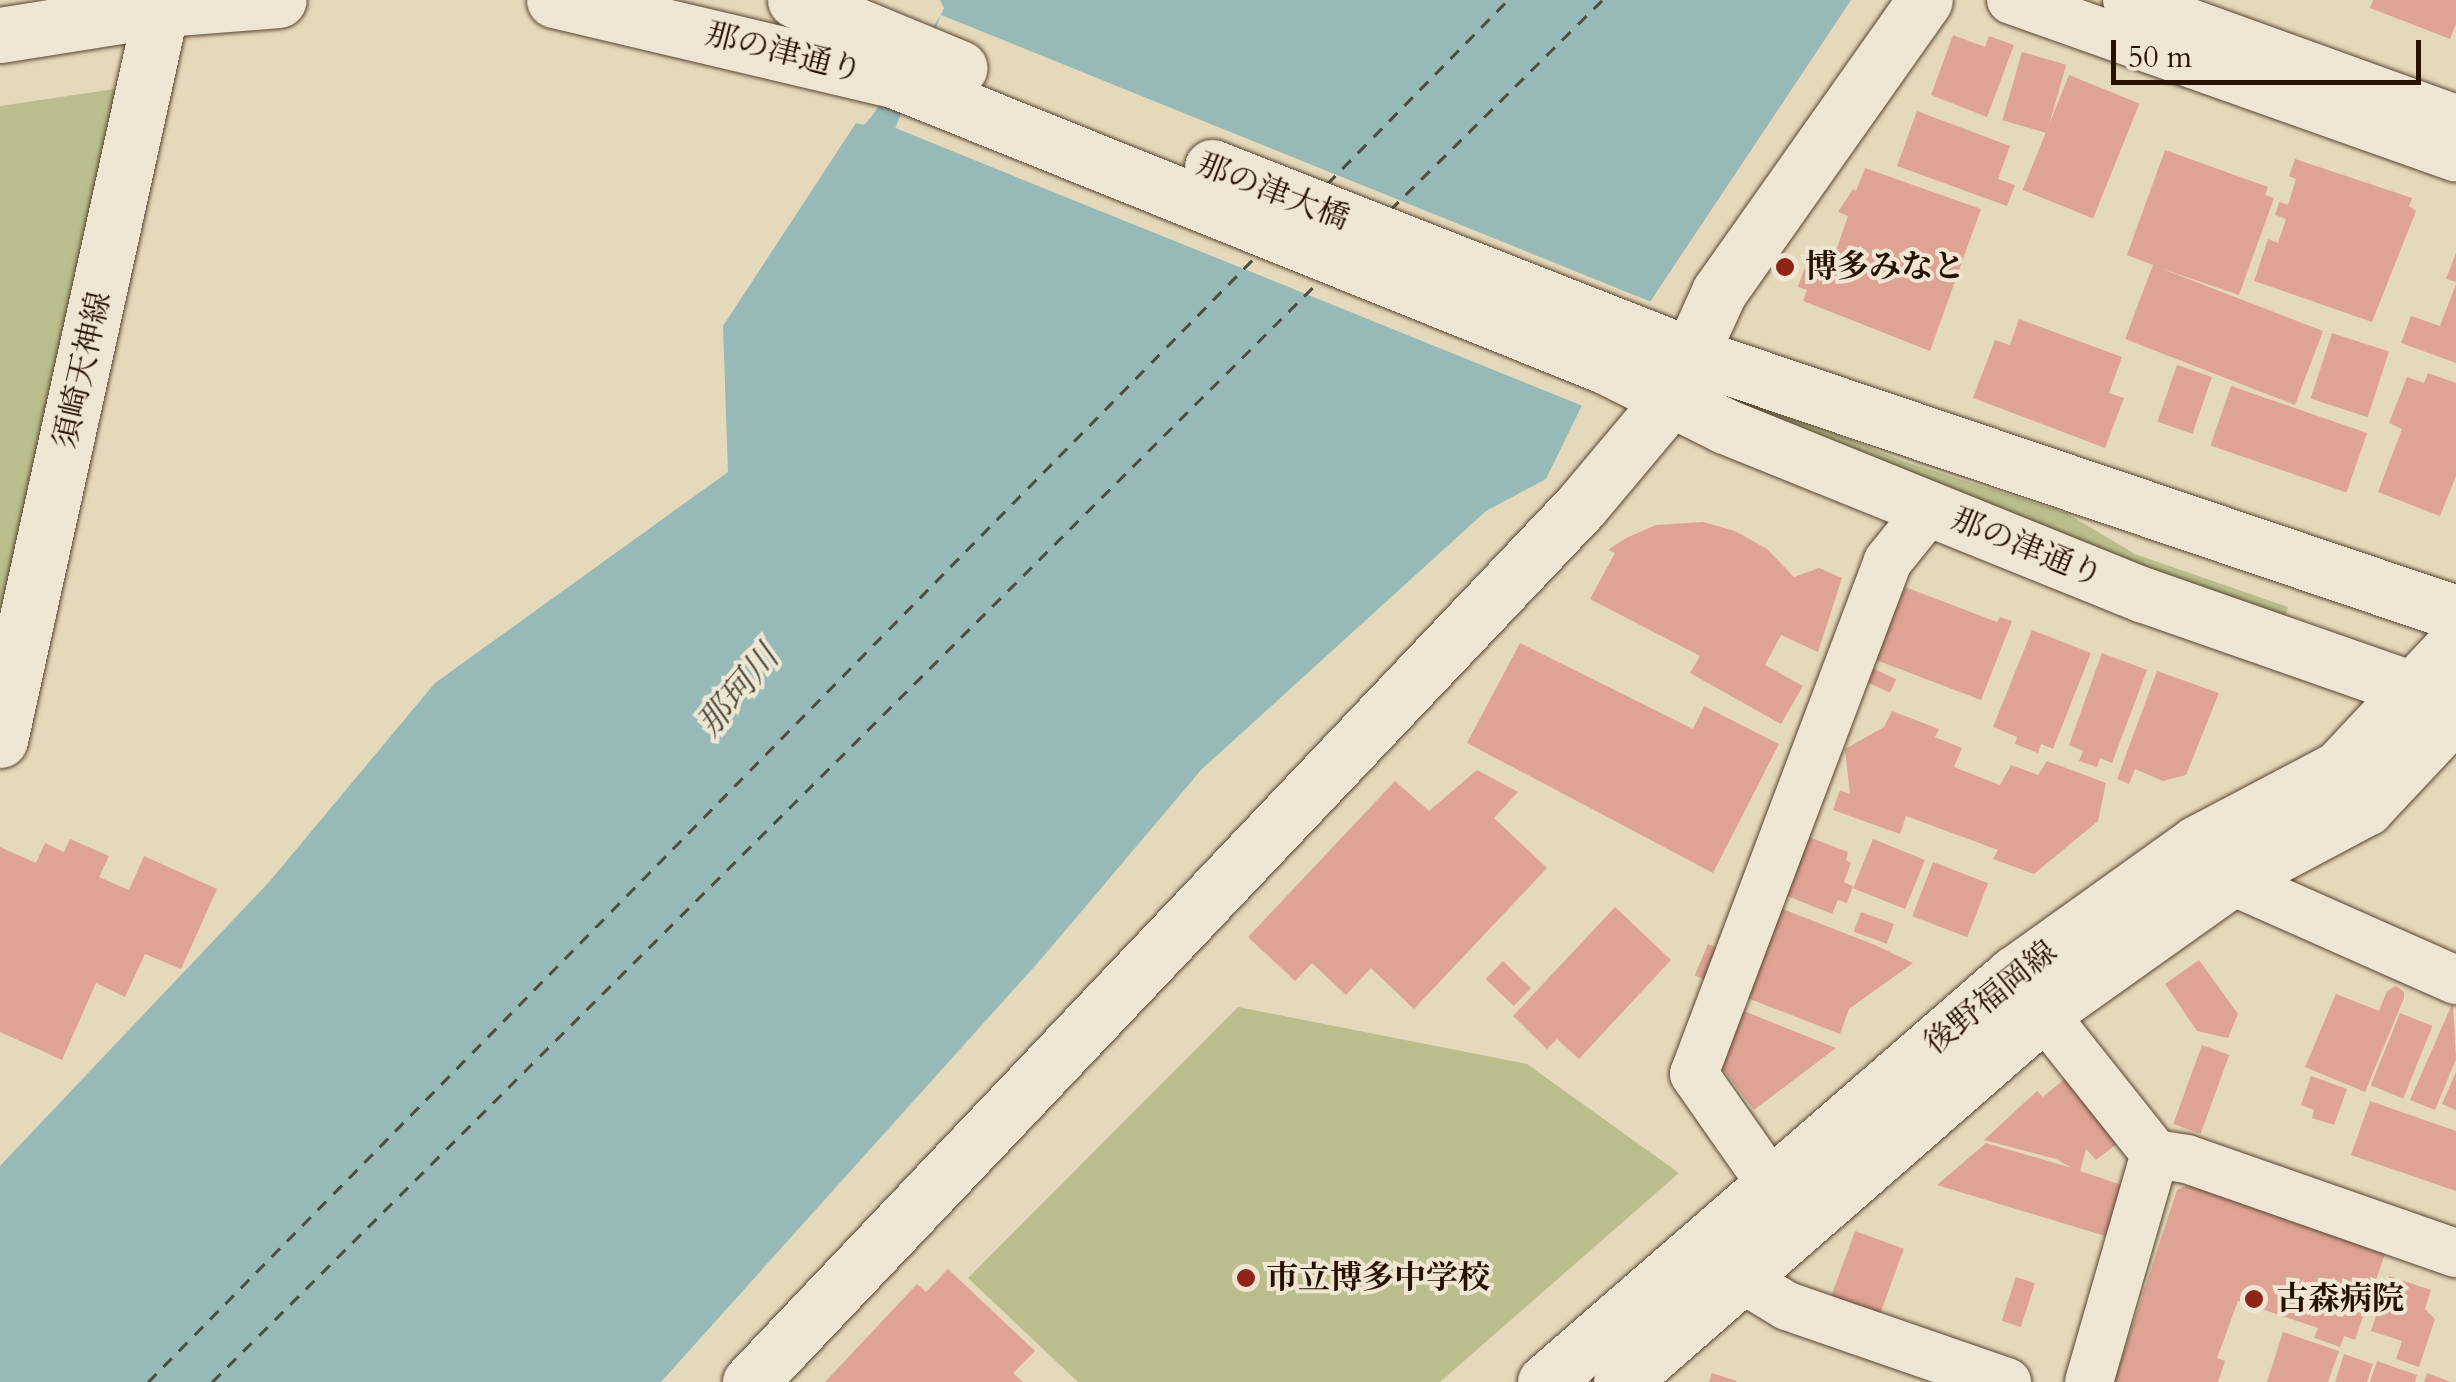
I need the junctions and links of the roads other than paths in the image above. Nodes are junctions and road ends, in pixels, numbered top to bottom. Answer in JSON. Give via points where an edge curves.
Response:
{"nodes":[{"id":1,"x":279,"y":0,"type":"edge"},
{"id":2,"x":554,"y":0,"type":"edge"},
{"id":3,"x":795,"y":0,"type":"edge"},
{"id":4,"x":1925,"y":0,"type":"edge"},
{"id":5,"x":2011,"y":0,"type":"edge"},
{"id":6,"x":2126,"y":0,"type":"edge"},
{"id":7,"x":163,"y":4,"type":"edge"},
{"id":8,"x":0,"y":35,"type":"edge"},
{"id":9,"x":906,"y":66,"type":"junction"},
{"id":10,"x":2456,"y":119,"type":"edge"},
{"id":11,"x":2456,"y":158,"type":"edge"},
{"id":12,"x":1619,"y":350,"type":"joint"},
{"id":13,"x":1680,"y":377,"type":"junction"},
{"id":14,"x":1930,"y":509,"type":"junction"},
{"id":15,"x":2456,"y":613,"type":"edge"},
{"id":16,"x":2456,"y":643,"type":"edge"},
{"id":17,"x":2440,"y":702,"type":"edge"},
{"id":18,"x":0,"y":740,"type":"edge"},
{"id":19,"x":2230,"y":880,"type":"junction"},
{"id":20,"x":2456,"y":980,"type":"edge"},
{"id":21,"x":2043,"y":1013,"type":"junction"},
{"id":22,"x":2156,"y":1154,"type":"junction"},
{"id":23,"x":1784,"y":1204,"type":"junction"},
{"id":24,"x":2456,"y":1252,"type":"edge"},
{"id":25,"x":1739,"y":1276,"type":"junction"},
{"id":26,"x":750,"y":1382,"type":"edge"},
{"id":27,"x":1545,"y":1382,"type":"edge"},
{"id":28,"x":1621,"y":1382,"type":"edge"},
{"id":29,"x":2007,"y":1382,"type":"edge"},
{"id":30,"x":2090,"y":1382,"type":"edge"}],
"edges":[{"from":1,"to":7,"type":"street"},
{"from":2,"to":9,"type":"street","name":"那の津通り"},
{"from":3,"to":9,"type":"street","name":"那の津通り"},
{"from":4,"to":13,"type":"street","via":[[1718,292]]},
{"from":5,"to":11,"type":"street"},
{"from":6,"to":10,"type":"street"},
{"from":7,"to":8,"type":"street"},
{"from":7,"to":18,"type":"street","name":"須崎天神線"},
{"from":9,"to":12,"type":"street","name":"那の津大橋"},
{"from":12,"to":13,"type":"street","name":"那の津通り"},
{"from":13,"to":14,"type":"street","name":"那の津通り"},
{"from":13,"to":15,"type":"street","name":"那の津通り"},
{"from":13,"to":26,"type":"street","via":[[1581,506]]},
{"from":14,"to":17,"type":"street","name":"那の津通り"},
{"from":14,"to":23,"type":"street","via":[[1888,562],[1694,1074]]},
{"from":16,"to":17,"type":"street","name":"後野福岡線"},
{"from":17,"to":19,"type":"street","name":"後野福岡線","via":[[2366,808]]},
{"from":17,"to":23,"type":"street","name":"後野福岡線","via":[[2339,768],[2198,843],[2014,974]]},
{"from":19,"to":20,"type":"street"},
{"from":19,"to":21,"type":"street","name":"後野福岡線"},
{"from":21,"to":22,"type":"street"},
{"from":21,"to":23,"type":"street","name":"後野福岡線"},
{"from":22,"to":24,"type":"street"},
{"from":22,"to":30,"type":"street"},
{"from":23,"to":25,"type":"street","name":"後野福岡線"},
{"from":23,"to":27,"type":"street","name":"後野福岡線"},
{"from":25,"to":28,"type":"street","name":"後野福岡線"},
{"from":25,"to":29,"type":"street","via":[[1787,1306]]}]}
